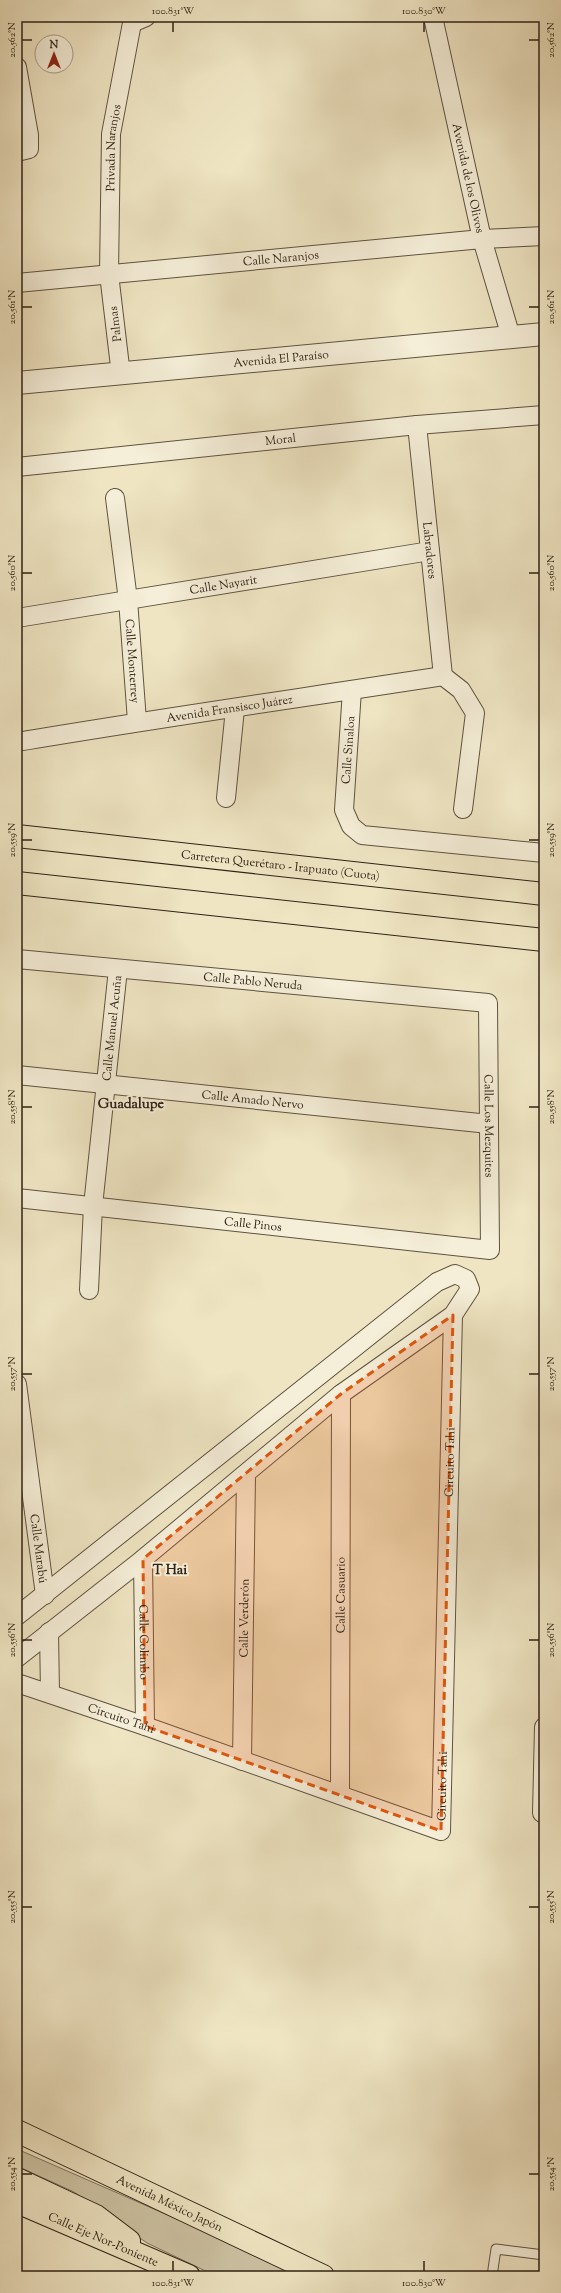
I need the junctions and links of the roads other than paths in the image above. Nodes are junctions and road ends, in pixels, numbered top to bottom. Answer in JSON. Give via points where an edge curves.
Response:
{"nodes":[{"id":1,"x":433,"y":17,"type":"edge"},
{"id":2,"x":139,"y":20,"type":"edge"},
{"id":3,"x":17,"y":67,"type":"edge"},
{"id":4,"x":17,"y":152,"type":"edge"},
{"id":5,"x":544,"y":236,"type":"edge"},
{"id":6,"x":482,"y":239,"type":"junction"},
{"id":7,"x":109,"y":274,"type":"junction"},
{"id":8,"x":17,"y":282,"type":"edge"},
{"id":9,"x":544,"y":334,"type":"edge"},
{"id":10,"x":510,"y":337,"type":"junction"},
{"id":11,"x":121,"y":374,"type":"junction"},
{"id":12,"x":17,"y":383,"type":"edge"},
{"id":13,"x":544,"y":415,"type":"edge"},
{"id":14,"x":417,"y":426,"type":"junction"},
{"id":15,"x":17,"y":467,"type":"edge"},
{"id":16,"x":115,"y":498,"type":"dead end"},
{"id":17,"x":430,"y":551,"type":"junction"},
{"id":18,"x":128,"y":600,"type":"junction"},
{"id":19,"x":17,"y":618,"type":"edge"},
{"id":20,"x":443,"y":676,"type":"junction"},
{"id":21,"x":352,"y":690,"type":"junction"},
{"id":22,"x":236,"y":709,"type":"junction"},
{"id":23,"x":137,"y":722,"type":"junction"},
{"id":24,"x":17,"y":742,"type":"edge"},
{"id":25,"x":226,"y":798,"type":"dead end"},
{"id":26,"x":463,"y":809,"type":"dead end"},
{"id":27,"x":17,"y":836,"type":"edge"},
{"id":28,"x":544,"y":853,"type":"edge"},
{"id":29,"x":17,"y":883,"type":"edge"},
{"id":30,"x":544,"y":894,"type":"edge"},
{"id":31,"x":544,"y":940,"type":"edge"},
{"id":32,"x":17,"y":959,"type":"edge"},
{"id":33,"x":118,"y":969,"type":"junction"},
{"id":34,"x":488,"y":1003,"type":"joint"},
{"id":35,"x":17,"y":1075,"type":"edge"},
{"id":36,"x":106,"y":1084,"type":"junction"},
{"id":37,"x":489,"y":1124,"type":"junction"},
{"id":38,"x":17,"y":1198,"type":"edge"},
{"id":39,"x":93,"y":1206,"type":"junction"},
{"id":40,"x":490,"y":1250,"type":"joint"},
{"id":41,"x":89,"y":1290,"type":"dead end"},
{"id":42,"x":453,"y":1315,"type":"junction"},
{"id":43,"x":17,"y":1384,"type":"edge"},
{"id":44,"x":342,"y":1394,"type":"junction"},
{"id":45,"x":246,"y":1475,"type":"junction"},
{"id":46,"x":143,"y":1559,"type":"junction"},
{"id":47,"x":45,"y":1595,"type":"junction"},
{"id":48,"x":17,"y":1616,"type":"edge"},
{"id":49,"x":49,"y":1632,"type":"junction"},
{"id":50,"x":17,"y":1658,"type":"edge"},
{"id":51,"x":17,"y":1683,"type":"edge"},
{"id":52,"x":50,"y":1693,"type":"junction"},
{"id":53,"x":145,"y":1726,"type":"junction"},
{"id":54,"x":544,"y":1727,"type":"edge"},
{"id":55,"x":242,"y":1761,"type":"junction"},
{"id":56,"x":543,"y":1771,"type":"edge"},
{"id":57,"x":340,"y":1795,"type":"junction"},
{"id":58,"x":542,"y":1813,"type":"dead end"},
{"id":59,"x":17,"y":2131,"type":"edge"},
{"id":60,"x":17,"y":2180,"type":"edge"},
{"id":61,"x":17,"y":2202,"type":"edge"},
{"id":62,"x":544,"y":2255,"type":"edge"},
{"id":63,"x":153,"y":2260,"type":"junction"},
{"id":64,"x":189,"y":2276,"type":"edge"},
{"id":65,"x":323,"y":2276,"type":"edge"},
{"id":66,"x":492,"y":2276,"type":"edge"}],
"edges":[{"from":1,"to":6,"type":"street","name":"Avenida de los Olivos"},
{"from":2,"to":7,"type":"street","name":"Privada Naranjos","via":[[111,134]]},
{"from":3,"to":4,"type":"street","via":[[29,135],[29,149]]},
{"from":5,"to":6,"type":"street","name":"Calle Naranjos"},
{"from":6,"to":7,"type":"street","name":"Calle Naranjos"},
{"from":6,"to":10,"type":"street","name":"Avenida de los Olivos"},
{"from":7,"to":8,"type":"street","name":"Calle Naranjos"},
{"from":7,"to":11,"type":"street","name":"Palmas"},
{"from":9,"to":10,"type":"street","name":"Avenida El Paraíso"},
{"from":10,"to":11,"type":"street","name":"Avenida El Paraíso"},
{"from":11,"to":12,"type":"street","name":"Avenida El Paraíso"},
{"from":13,"to":14,"type":"street","name":"Moral"},
{"from":14,"to":15,"type":"street","name":"Moral"},
{"from":14,"to":17,"type":"street","name":"Labradores"},
{"from":16,"to":18,"type":"street","name":"Calle Monterrey"},
{"from":17,"to":18,"type":"street","name":"Calle Nayarit"},
{"from":17,"to":20,"type":"street","name":"Labradores"},
{"from":18,"to":19,"type":"street","name":"Calle Nayarit"},
{"from":18,"to":23,"type":"street","name":"Calle Monterrey"},
{"from":20,"to":21,"type":"street","name":"Avenida Fransisco Juárez"},
{"from":20,"to":26,"type":"street","via":[[461,690],[475,714]]},
{"from":21,"to":22,"type":"street","name":"Avenida Fransisco Juárez"},
{"from":21,"to":28,"type":"street","name":"Calle Sinaloa","via":[[344,810],[351,826],[362,835]]},
{"from":22,"to":23,"type":"street","name":"Avenida Fransisco Juárez"},
{"from":22,"to":25,"type":"street"},
{"from":23,"to":24,"type":"street","name":"Avenida Fransisco Juárez"},
{"from":27,"to":30,"type":"main road","name":"Carretera Querétaro - Irapuato (Cuota)"},
{"from":29,"to":31,"type":"main road"},
{"from":32,"to":33,"type":"street","name":"Calle Pablo Neruda"},
{"from":33,"to":34,"type":"street","name":"Calle Pablo Neruda"},
{"from":33,"to":36,"type":"street","name":"Calle Manuel Acuña"},
{"from":34,"to":37,"type":"street","name":"Calle Los Mezquites"},
{"from":35,"to":36,"type":"street","name":"Calle Amado Nervo"},
{"from":36,"to":37,"type":"street","name":"Calle Amado Nervo"},
{"from":36,"to":39,"type":"street","name":"Calle Manuel Acuña"},
{"from":37,"to":40,"type":"street","name":"Calle Los Mezquites"},
{"from":38,"to":39,"type":"street","name":"Calle Pinos"},
{"from":39,"to":40,"type":"street","name":"Calle Pinos"},
{"from":39,"to":41,"type":"street","name":"Calle Manuel Acuña"},
{"from":42,"to":44,"type":"street"},
{"from":42,"to":47,"type":"street","via":[[470,1289],[466,1279],[455,1274],[437,1282]]},
{"from":42,"to":57,"type":"street","name":"Circuito Tahi","via":[[441,1831]]},
{"from":43,"to":47,"type":"street","name":"Calle Marabú"},
{"from":44,"to":45,"type":"street"},
{"from":44,"to":57,"type":"street","name":"Calle Casuario"},
{"from":45,"to":46,"type":"street"},
{"from":45,"to":55,"type":"street","name":"Calle Verderón"},
{"from":46,"to":49,"type":"street"},
{"from":46,"to":53,"type":"street","name":"Calle Colimbo"},
{"from":47,"to":48,"type":"street"},
{"from":49,"to":50,"type":"street"},
{"from":49,"to":52,"type":"street"},
{"from":51,"to":52,"type":"street","name":"Circuito Tahi"},
{"from":52,"to":53,"type":"street","name":"Circuito Tahi"},
{"from":53,"to":55,"type":"street","name":"Circuito Tahi"},
{"from":54,"to":56,"type":"street"},
{"from":55,"to":57,"type":"street","name":"Circuito Tahi"},
{"from":56,"to":58,"type":"street"},
{"from":59,"to":65,"type":"main road","name":"Avenida México Japón"},
{"from":60,"to":63,"type":"main road","name":"Calle Eje Nor-Poniente","via":[[96,2216]]},
{"from":61,"to":63,"type":"main road","name":"Calle Eje Nor-Poniente"},
{"from":62,"to":66,"type":"lane","via":[[496,2249]]},
{"from":63,"to":64,"type":"main road"}]}
